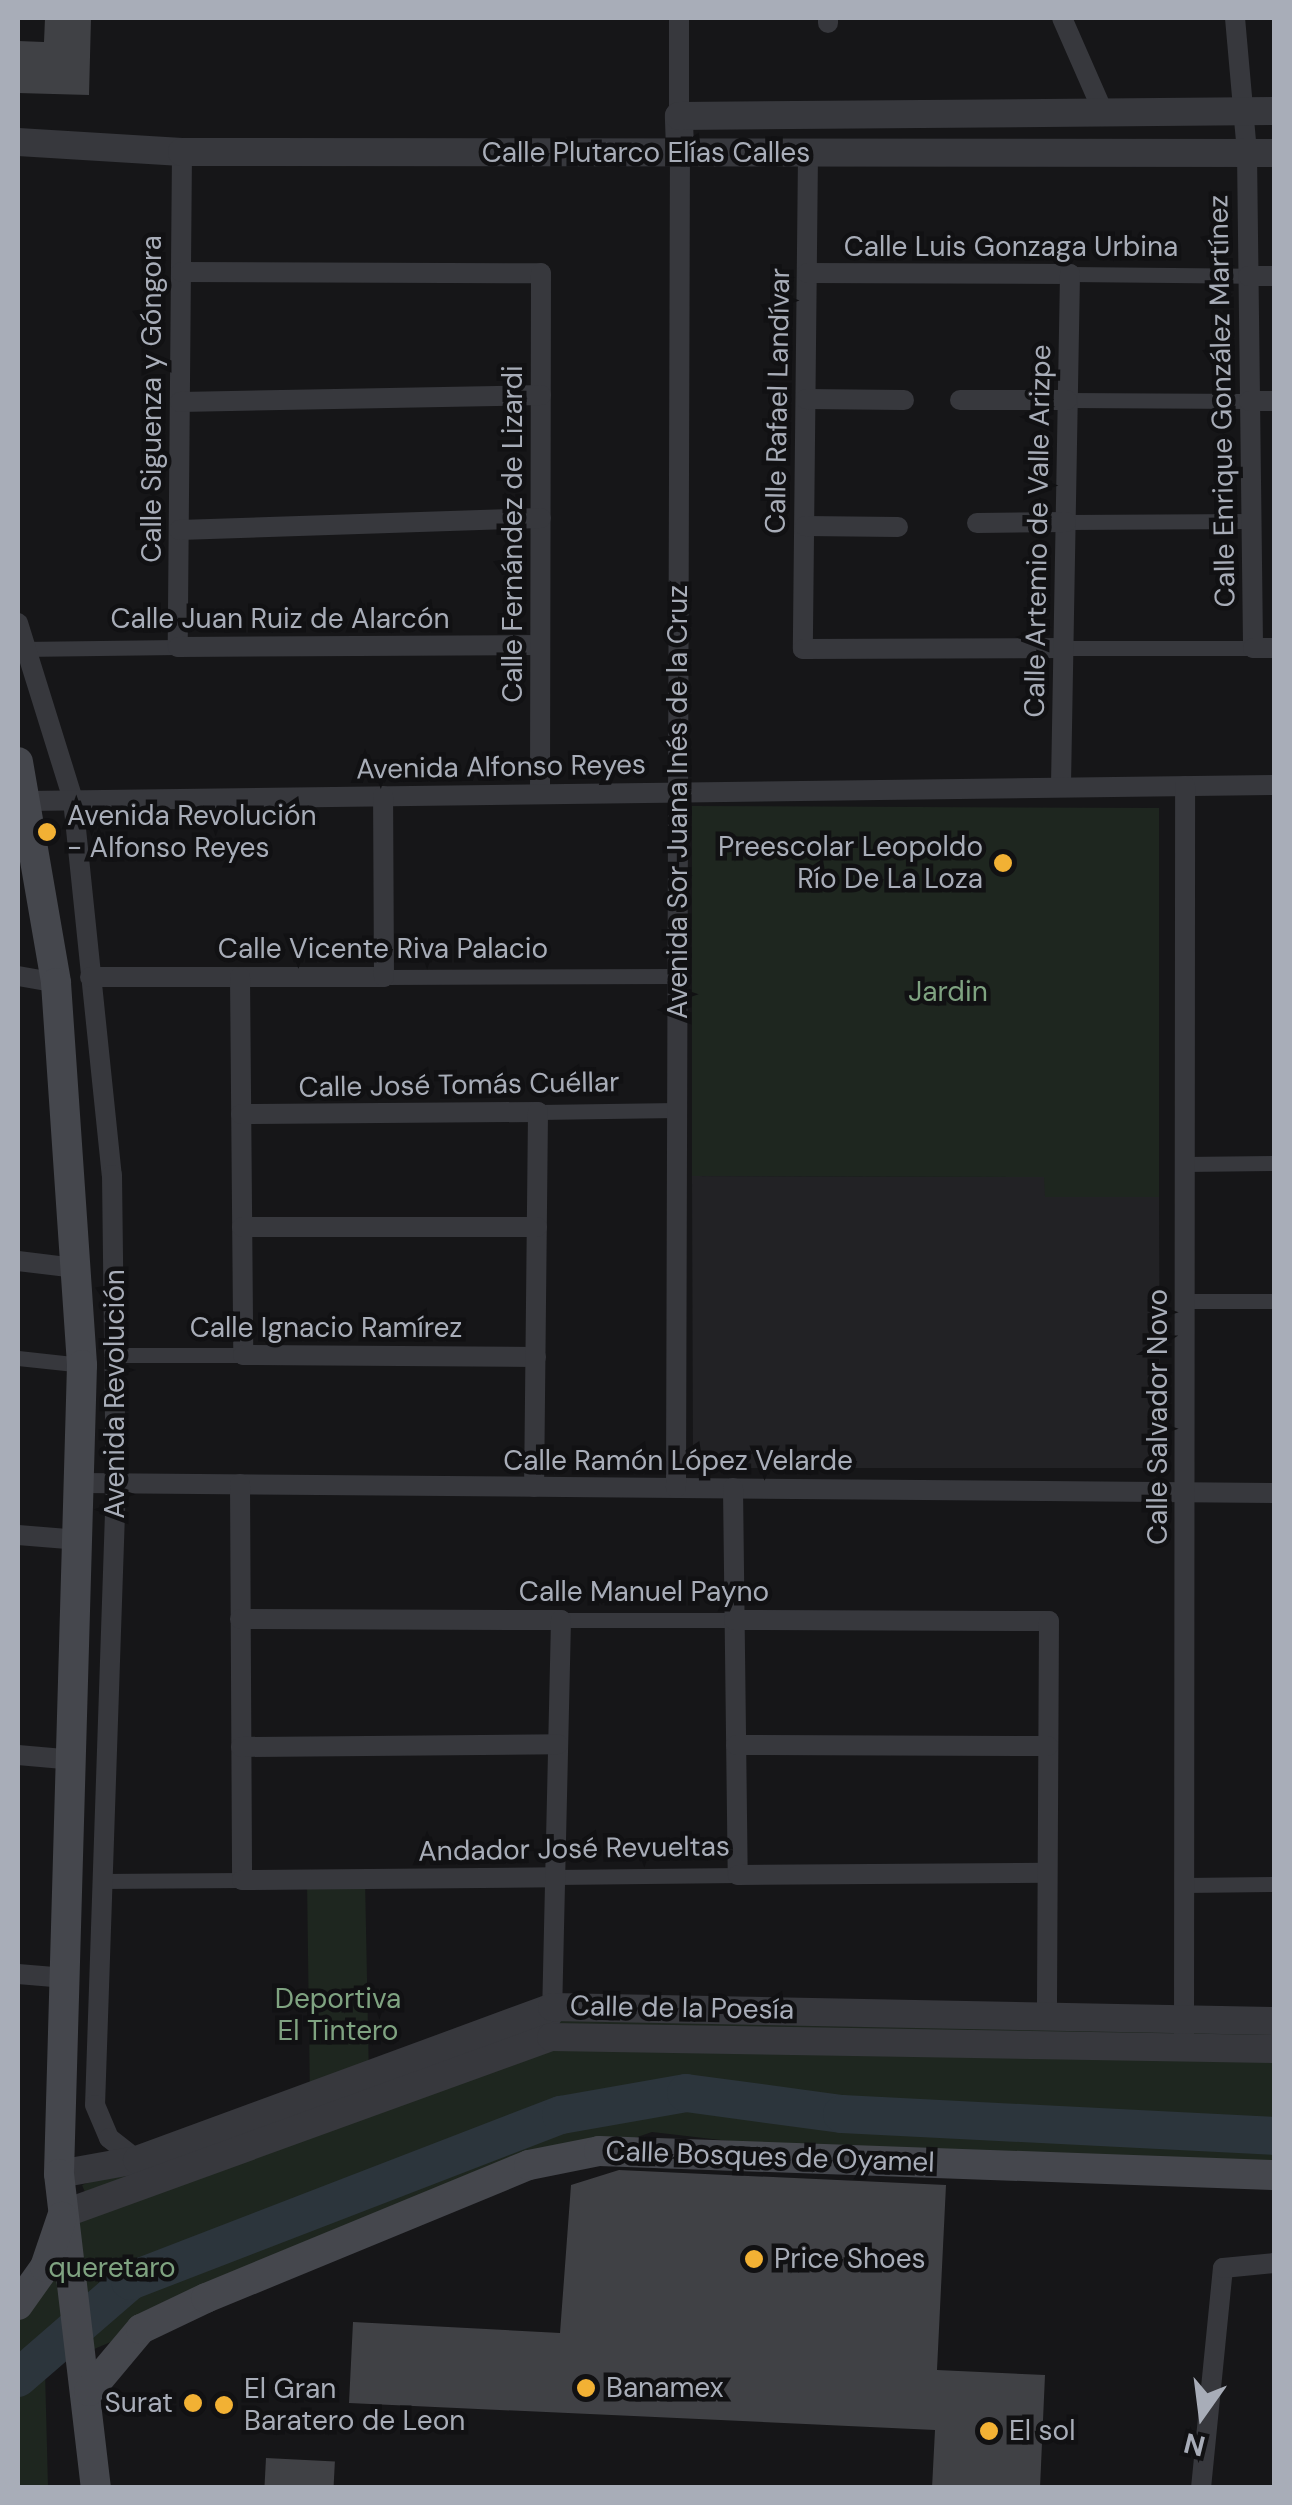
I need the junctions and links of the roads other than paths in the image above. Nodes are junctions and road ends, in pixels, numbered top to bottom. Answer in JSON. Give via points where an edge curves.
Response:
{"nodes":[{"id":1,"x":679,"y":18,"type":"edge"},
{"id":2,"x":1062,"y":18,"type":"edge"},
{"id":3,"x":1234,"y":18,"type":"edge"},
{"id":4,"x":1102,"y":109,"type":"junction"},
{"id":5,"x":1244,"y":111,"type":"junction"},
{"id":6,"x":1274,"y":111,"type":"edge"},
{"id":7,"x":679,"y":116,"type":"junction"},
{"id":8,"x":18,"y":142,"type":"edge"},
{"id":9,"x":680,"y":149,"type":"junction"},
{"id":10,"x":182,"y":152,"type":"junction"},
{"id":11,"x":1260,"y":153,"type":"edge"},
{"id":12,"x":808,"y":154,"type":"junction"},
{"id":13,"x":181,"y":272,"type":"junction"},
{"id":14,"x":807,"y":273,"type":"junction"},
{"id":15,"x":1070,"y":274,"type":"junction"},
{"id":16,"x":1248,"y":276,"type":"junction"},
{"id":17,"x":1274,"y":276,"type":"edge"},
{"id":18,"x":541,"y":395,"type":"junction"},
{"id":19,"x":806,"y":399,"type":"junction"},
{"id":20,"x":904,"y":400,"type":"dead end"},
{"id":21,"x":960,"y":400,"type":"dead end"},
{"id":22,"x":1067,"y":400,"type":"junction"},
{"id":23,"x":1249,"y":401,"type":"junction"},
{"id":24,"x":1274,"y":401,"type":"edge"},
{"id":25,"x":180,"y":402,"type":"junction"},
{"id":26,"x":540,"y":518,"type":"junction"},
{"id":27,"x":1251,"y":521,"type":"junction"},
{"id":28,"x":1274,"y":521,"type":"edge"},
{"id":29,"x":1066,"y":522,"type":"junction"},
{"id":30,"x":977,"y":523,"type":"dead end"},
{"id":31,"x":804,"y":526,"type":"junction"},
{"id":32,"x":898,"y":527,"type":"dead end"},
{"id":33,"x":179,"y":530,"type":"junction"},
{"id":34,"x":18,"y":622,"type":"edge"},
{"id":35,"x":540,"y":644,"type":"junction"},
{"id":36,"x":178,"y":647,"type":"junction"},
{"id":37,"x":1064,"y":648,"type":"junction"},
{"id":38,"x":1264,"y":648,"type":"edge"},
{"id":39,"x":21,"y":649,"type":"junction"},
{"id":40,"x":18,"y":762,"type":"edge"},
{"id":41,"x":1274,"y":785,"type":"edge"},
{"id":42,"x":1186,"y":786,"type":"junction"},
{"id":43,"x":1061,"y":788,"type":"junction"},
{"id":44,"x":678,"y":793,"type":"junction"},
{"id":45,"x":540,"y":794,"type":"junction"},
{"id":46,"x":383,"y":796,"type":"junction"},
{"id":47,"x":74,"y":800,"type":"junction"},
{"id":48,"x":27,"y":801,"type":"junction"},
{"id":49,"x":18,"y":976,"type":"edge"},
{"id":50,"x":384,"y":976,"type":"junction"},
{"id":51,"x":677,"y":976,"type":"junction"},
{"id":52,"x":90,"y":977,"type":"junction"},
{"id":53,"x":240,"y":977,"type":"junction"},
{"id":54,"x":56,"y":982,"type":"junction"},
{"id":55,"x":677,"y":1110,"type":"junction"},
{"id":56,"x":538,"y":1112,"type":"junction"},
{"id":57,"x":241,"y":1114,"type":"junction"},
{"id":58,"x":1274,"y":1163,"type":"edge"},
{"id":59,"x":1185,"y":1164,"type":"junction"},
{"id":60,"x":537,"y":1227,"type":"junction"},
{"id":61,"x":242,"y":1228,"type":"junction"},
{"id":62,"x":18,"y":1261,"type":"edge"},
{"id":63,"x":75,"y":1268,"type":"junction"},
{"id":64,"x":1185,"y":1301,"type":"junction"},
{"id":65,"x":1274,"y":1301,"type":"edge"},
{"id":66,"x":116,"y":1355,"type":"junction"},
{"id":67,"x":243,"y":1355,"type":"junction"},
{"id":68,"x":536,"y":1357,"type":"junction"},
{"id":69,"x":18,"y":1358,"type":"edge"},
{"id":70,"x":82,"y":1365,"type":"junction"},
{"id":71,"x":81,"y":1483,"type":"junction"},
{"id":72,"x":116,"y":1483,"type":"junction"},
{"id":73,"x":240,"y":1484,"type":"junction"},
{"id":74,"x":534,"y":1488,"type":"junction"},
{"id":75,"x":676,"y":1488,"type":"junction"},
{"id":76,"x":733,"y":1488,"type":"junction"},
{"id":77,"x":1185,"y":1492,"type":"junction"},
{"id":78,"x":1274,"y":1493,"type":"edge"},
{"id":79,"x":18,"y":1536,"type":"edge"},
{"id":80,"x":80,"y":1540,"type":"junction"},
{"id":81,"x":240,"y":1619,"type":"junction"},
{"id":82,"x":561,"y":1620,"type":"junction"},
{"id":83,"x":734,"y":1620,"type":"junction"},
{"id":84,"x":558,"y":1744,"type":"junction"},
{"id":85,"x":736,"y":1745,"type":"junction"},
{"id":86,"x":1048,"y":1746,"type":"junction"},
{"id":87,"x":241,"y":1747,"type":"junction"},
{"id":88,"x":18,"y":1755,"type":"edge"},
{"id":89,"x":75,"y":1760,"type":"junction"},
{"id":90,"x":1048,"y":1872,"type":"junction"},
{"id":91,"x":738,"y":1875,"type":"junction"},
{"id":92,"x":554,"y":1877,"type":"junction"},
{"id":93,"x":242,"y":1880,"type":"junction"},
{"id":94,"x":101,"y":1881,"type":"junction"},
{"id":95,"x":1274,"y":1884,"type":"edge"},
{"id":96,"x":1185,"y":1885,"type":"junction"},
{"id":97,"x":18,"y":1974,"type":"edge"},
{"id":98,"x":66,"y":1978,"type":"junction"},
{"id":99,"x":552,"y":2007,"type":"junction"},
{"id":100,"x":1047,"y":2012,"type":"junction"},
{"id":101,"x":1184,"y":2018,"type":"junction"},
{"id":102,"x":1274,"y":2021,"type":"edge"},
{"id":103,"x":551,"y":2037,"type":"junction"},
{"id":104,"x":1184,"y":2048,"type":"junction"},
{"id":105,"x":1274,"y":2049,"type":"edge"},
{"id":106,"x":137,"y":2160,"type":"junction"},
{"id":107,"x":59,"y":2174,"type":"junction"},
{"id":108,"x":1274,"y":2175,"type":"edge"},
{"id":109,"x":62,"y":2214,"type":"junction"},
{"id":110,"x":1274,"y":2263,"type":"edge"},
{"id":111,"x":18,"y":2305,"type":"edge"},
{"id":112,"x":89,"y":2386,"type":"junction"},
{"id":113,"x":96,"y":2488,"type":"edge"},
{"id":114,"x":1202,"y":2488,"type":"edge"}],
"edges":[{"from":1,"to":7,"type":"street"},
{"from":2,"to":4,"type":"street"},
{"from":3,"to":5,"type":"street","name":"Calle Enrique González Martínez"},
{"from":4,"to":5,"type":"street","name":"Calle Plutarco Elías Calles"},
{"from":4,"to":7,"type":"street","name":"Calle Plutarco Elías Calles"},
{"from":5,"to":6,"type":"street","name":"Calle Plutarco Elías Calles"},
{"from":5,"to":11,"type":"street","name":"Calle Enrique González Martínez"},
{"from":7,"to":9,"type":"street","name":"Avenida Sor Juana Inés de la Cruz"},
{"from":8,"to":10,"type":"street","name":"Calle Plutarco Elías Calles"},
{"from":9,"to":10,"type":"street","name":"Calle Plutarco Elías Calles"},
{"from":9,"to":12,"type":"street","name":"Calle Plutarco Elías Calles"},
{"from":9,"to":44,"type":"street","name":"Avenida Sor Juana Inés de la Cruz"},
{"from":10,"to":13,"type":"street","name":"Calle Siguenza y Góngora"},
{"from":11,"to":12,"type":"street","name":"Calle Plutarco Elías Calles"},
{"from":11,"to":16,"type":"street","name":"Calle Enrique González Martínez"},
{"from":12,"to":14,"type":"street","name":"Calle Rafael Landívar"},
{"from":13,"to":18,"type":"street","name":"Calle Fernández de Lizardi","via":[[541,273]]},
{"from":13,"to":25,"type":"street","name":"Calle Siguenza y Góngora"},
{"from":14,"to":15,"type":"street","name":"Calle Luis Gonzaga Urbina"},
{"from":14,"to":19,"type":"street","name":"Calle Rafael Landívar"},
{"from":15,"to":16,"type":"street","name":"Calle Luis Gonzaga Urbina"},
{"from":15,"to":22,"type":"street","name":"Calle Artemio de Valle Arizpe"},
{"from":16,"to":17,"type":"street","name":"Calle Luis Gonzaga Urbina"},
{"from":16,"to":23,"type":"street","name":"Calle Enrique González Martínez"},
{"from":18,"to":25,"type":"street"},
{"from":18,"to":26,"type":"street","name":"Calle Fernández de Lizardi"},
{"from":19,"to":20,"type":"street"},
{"from":19,"to":31,"type":"street","name":"Calle Rafael Landívar"},
{"from":21,"to":22,"type":"street"},
{"from":22,"to":23,"type":"street"},
{"from":22,"to":29,"type":"street","name":"Calle Artemio de Valle Arizpe"},
{"from":23,"to":24,"type":"street"},
{"from":23,"to":27,"type":"street","name":"Calle Enrique González Martínez"},
{"from":25,"to":33,"type":"street","name":"Calle Siguenza y Góngora"},
{"from":26,"to":33,"type":"street"},
{"from":26,"to":35,"type":"street","name":"Calle Fernández de Lizardi"},
{"from":27,"to":28,"type":"street"},
{"from":27,"to":29,"type":"street"},
{"from":27,"to":38,"type":"street","name":"Calle Enrique González Martínez"},
{"from":29,"to":30,"type":"street"},
{"from":29,"to":37,"type":"street","name":"Calle Artemio de Valle Arizpe"},
{"from":31,"to":32,"type":"street"},
{"from":31,"to":37,"type":"street","name":"Calle Rafael Landívar","via":[[804,649]]},
{"from":33,"to":36,"type":"street","name":"Calle Siguenza y Góngora"},
{"from":34,"to":39,"type":"street","name":"Avenida Revolución"},
{"from":35,"to":36,"type":"street","name":"Calle Juan Ruiz de Alarcón"},
{"from":35,"to":45,"type":"street","name":"Calle Fernández de Lizardi"},
{"from":36,"to":39,"type":"street","name":"Calle Juan Ruiz de Alarcón"},
{"from":37,"to":38,"type":"street"},
{"from":37,"to":43,"type":"street","name":"Calle Artemio de Valle Arizpe"},
{"from":39,"to":47,"type":"street","name":"Avenida Revolución"},
{"from":40,"to":48,"type":"main road","name":"Avenida Revolución"},
{"from":41,"to":42,"type":"street","name":"Avenida Alfonso Reyes"},
{"from":42,"to":43,"type":"street","name":"Avenida Alfonso Reyes"},
{"from":42,"to":59,"type":"street","name":"Calle Salvador Novo"},
{"from":43,"to":44,"type":"street","name":"Avenida Alfonso Reyes"},
{"from":44,"to":45,"type":"street","name":"Avenida Alfonso Reyes"},
{"from":44,"to":51,"type":"street","name":"Avenida Sor Juana Inés de la Cruz"},
{"from":45,"to":46,"type":"street","name":"Avenida Alfonso Reyes"},
{"from":46,"to":47,"type":"street","name":"Avenida Alfonso Reyes"},
{"from":46,"to":50,"type":"street"},
{"from":47,"to":48,"type":"street","name":"Avenida Alfonso Reyes"},
{"from":47,"to":52,"type":"street","name":"Avenida Revolución"},
{"from":48,"to":54,"type":"main road","name":"Avenida Revolución"},
{"from":49,"to":54,"type":"street"},
{"from":50,"to":51,"type":"street","name":"Calle Vicente Riva Palacio"},
{"from":50,"to":53,"type":"street","name":"Calle Vicente Riva Palacio"},
{"from":51,"to":55,"type":"street","name":"Avenida Sor Juana Inés de la Cruz"},
{"from":52,"to":53,"type":"street","name":"Calle Vicente Riva Palacio"},
{"from":52,"to":66,"type":"street","name":"Avenida Revolución","via":[[112,1175]]},
{"from":53,"to":57,"type":"street"},
{"from":54,"to":63,"type":"main road","name":"Avenida Revolución"},
{"from":55,"to":56,"type":"street","name":"Calle José Tomás Cuéllar"},
{"from":55,"to":75,"type":"street","name":"Avenida Sor Juana Inés de la Cruz"},
{"from":56,"to":57,"type":"street","name":"Calle José Tomás Cuéllar"},
{"from":56,"to":60,"type":"street"},
{"from":57,"to":61,"type":"street"},
{"from":58,"to":59,"type":"street"},
{"from":59,"to":64,"type":"street","name":"Calle Salvador Novo"},
{"from":60,"to":61,"type":"street"},
{"from":60,"to":68,"type":"street"},
{"from":61,"to":67,"type":"street"},
{"from":62,"to":63,"type":"street"},
{"from":63,"to":70,"type":"main road","name":"Avenida Revolución"},
{"from":64,"to":65,"type":"street"},
{"from":64,"to":77,"type":"street","name":"Calle Salvador Novo"},
{"from":66,"to":67,"type":"street","name":"Calle Ignacio Ramírez"},
{"from":66,"to":72,"type":"street","name":"Avenida Revolución"},
{"from":67,"to":68,"type":"street","name":"Calle Ignacio Ramírez"},
{"from":68,"to":74,"type":"street"},
{"from":69,"to":70,"type":"street"},
{"from":70,"to":71,"type":"main road","name":"Avenida Revolución"},
{"from":71,"to":72,"type":"street","name":"Calle Ramón López Velarde"},
{"from":71,"to":80,"type":"main road","name":"Avenida Revolución"},
{"from":72,"to":73,"type":"street","name":"Calle Ramón López Velarde"},
{"from":72,"to":94,"type":"street","name":"Avenida Revolución"},
{"from":73,"to":74,"type":"street","name":"Calle Ramón López Velarde"},
{"from":73,"to":81,"type":"street"},
{"from":74,"to":75,"type":"street","name":"Calle Ramón López Velarde"},
{"from":75,"to":76,"type":"street","name":"Calle Ramón López Velarde"},
{"from":76,"to":77,"type":"street","name":"Calle Ramón López Velarde"},
{"from":76,"to":83,"type":"street"},
{"from":77,"to":78,"type":"street","name":"Calle Ramón López Velarde"},
{"from":77,"to":96,"type":"street","name":"Calle Salvador Novo"},
{"from":79,"to":80,"type":"street"},
{"from":80,"to":89,"type":"main road","name":"Avenida Revolución"},
{"from":81,"to":82,"type":"street","name":"Calle Manuel Payno"},
{"from":81,"to":87,"type":"street"},
{"from":82,"to":83,"type":"street","name":"Calle Manuel Payno"},
{"from":82,"to":84,"type":"street"},
{"from":83,"to":85,"type":"street"},
{"from":83,"to":86,"type":"street","name":"Calle Manuel Payno","via":[[1049,1621]]},
{"from":84,"to":87,"type":"street"},
{"from":84,"to":92,"type":"street"},
{"from":85,"to":86,"type":"street"},
{"from":85,"to":91,"type":"street"},
{"from":86,"to":90,"type":"street"},
{"from":87,"to":93,"type":"street"},
{"from":88,"to":89,"type":"street"},
{"from":89,"to":98,"type":"main road","name":"Avenida Revolución"},
{"from":90,"to":91,"type":"street","name":"Andador José Revueltas"},
{"from":90,"to":100,"type":"street"},
{"from":91,"to":92,"type":"street","name":"Andador José Revueltas"},
{"from":92,"to":93,"type":"street","name":"Andador José Revueltas"},
{"from":92,"to":99,"type":"street"},
{"from":93,"to":94,"type":"street","name":"Andador José Revueltas"},
{"from":94,"to":106,"type":"street","name":"Avenida Revolución","via":[[95,2105],[109,2138]]},
{"from":95,"to":96,"type":"street"},
{"from":96,"to":101,"type":"street","name":"Calle Salvador Novo"},
{"from":97,"to":98,"type":"street"},
{"from":98,"to":107,"type":"main road","name":"Avenida Revolución"},
{"from":99,"to":100,"type":"street","name":"Calle de la Poesía"},
{"from":99,"to":103,"type":"street"},
{"from":99,"to":106,"type":"street","name":"Calle de la Poesía"},
{"from":100,"to":101,"type":"street","name":"Calle de la Poesía"},
{"from":101,"to":102,"type":"street","name":"Calle de la Poesía"},
{"from":101,"to":104,"type":"street","name":"Calle Salvador Novo"},
{"from":103,"to":104,"type":"street","name":"Calle de la Poesía"},
{"from":103,"to":109,"type":"street","name":"Calle de la Poesía"},
{"from":104,"to":105,"type":"street","name":"Calle de la Poesía"},
{"from":106,"to":107,"type":"street","name":"Calle de la Poesía"},
{"from":107,"to":109,"type":"main road","name":"Avenida Revolución"},
{"from":108,"to":112,"type":"main road","name":"Calle Bosques de Oyamel","via":[[598,2151],[530,2165],[190,2306],[140,2330]]},
{"from":109,"to":111,"type":"main road","name":"Avenida Revolución","via":[[45,2267]]},
{"from":109,"to":112,"type":"main road","name":"Avenida Revolución"},
{"from":110,"to":114,"type":"street","via":[[1223,2268]]},
{"from":112,"to":113,"type":"main road","name":"Avenida Revolución"}]}
